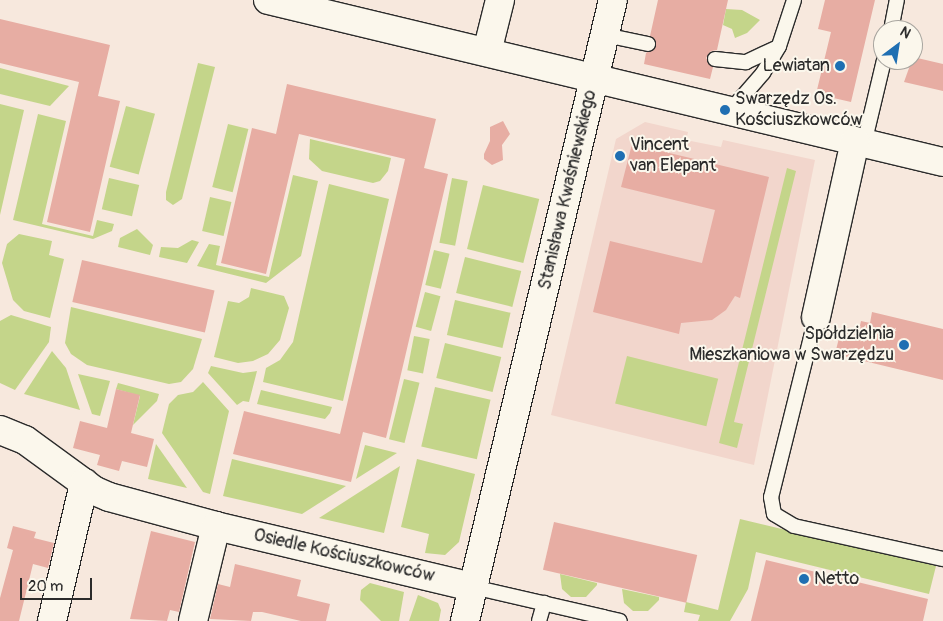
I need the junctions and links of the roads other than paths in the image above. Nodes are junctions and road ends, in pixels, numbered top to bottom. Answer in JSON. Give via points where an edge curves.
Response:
{"nodes":[{"id":1,"x":268,"y":0,"type":"edge"},
{"id":2,"x":500,"y":0,"type":"edge"},
{"id":3,"x":613,"y":0,"type":"edge"},
{"id":4,"x":794,"y":0,"type":"edge"},
{"id":5,"x":898,"y":0,"type":"edge"},
{"id":6,"x":893,"y":20,"type":"edge"},
{"id":7,"x":605,"y":35,"type":"junction"},
{"id":8,"x":648,"y":44,"type":"dead end"},
{"id":9,"x":779,"y":46,"type":"junction"},
{"id":10,"x":487,"y":52,"type":"junction"},
{"id":11,"x":715,"y":59,"type":"dead end"},
{"id":12,"x":881,"y":70,"type":"edge"},
{"id":13,"x":595,"y":78,"type":"junction"},
{"id":14,"x":730,"y":111,"type":"junction"},
{"id":15,"x":860,"y":143,"type":"junction"},
{"id":16,"x":943,"y":162,"type":"edge"},
{"id":17,"x":816,"y":317,"type":"joint"},
{"id":18,"x":0,"y":430,"type":"edge"},
{"id":19,"x":84,"y":483,"type":"junction"},
{"id":20,"x":216,"y":526,"type":"junction"},
{"id":21,"x":943,"y":559,"type":"edge"},
{"id":22,"x":472,"y":586,"type":"junction"},
{"id":23,"x":544,"y":603,"type":"junction"},
{"id":24,"x":603,"y":619,"type":"edge"},
{"id":25,"x":52,"y":621,"type":"edge"},
{"id":26,"x":194,"y":621,"type":"edge"},
{"id":27,"x":464,"y":621,"type":"edge"},
{"id":28,"x":539,"y":621,"type":"edge"},
{"id":29,"x":620,"y":621,"type":"edge"}],
"edges":[{"from":1,"to":10,"type":"street"},
{"from":2,"to":10,"type":"street"},
{"from":3,"to":7,"type":"street"},
{"from":4,"to":9,"type":"lane"},
{"from":5,"to":6,"type":"lane"},
{"from":7,"to":8,"type":"lane"},
{"from":7,"to":13,"type":"street"},
{"from":9,"to":11,"type":"lane","via":[[746,62]]},
{"from":9,"to":14,"type":"lane","via":[[758,80]]},
{"from":10,"to":13,"type":"street"},
{"from":12,"to":15,"type":"lane"},
{"from":13,"to":14,"type":"street","name":"Stanisława Kwaśniewskiego"},
{"from":13,"to":22,"type":"street","name":"Stanisława Kwaśniewskiego"},
{"from":14,"to":15,"type":"street","name":"Stanisława Kwaśniewskiego"},
{"from":15,"to":16,"type":"street","name":"Stanisława Kwaśniewskiego"},
{"from":15,"to":17,"type":"street"},
{"from":17,"to":21,"type":"lane","via":[[771,497],[774,514],[794,526]]},
{"from":18,"to":19,"type":"street","name":"Osiedle Kościuszkowców","via":[[25,440]]},
{"from":19,"to":20,"type":"street","name":"Osiedle Kościuszkowców","via":[[109,497]]},
{"from":19,"to":25,"type":"street"},
{"from":20,"to":22,"type":"street","name":"Osiedle Kościuszkowców"},
{"from":20,"to":26,"type":"street"},
{"from":22,"to":23,"type":"lane"},
{"from":22,"to":27,"type":"street","name":"Stanisława Kwaśniewskiego"},
{"from":23,"to":24,"type":"lane"},
{"from":23,"to":28,"type":"lane"},
{"from":24,"to":29,"type":"lane"}]}
